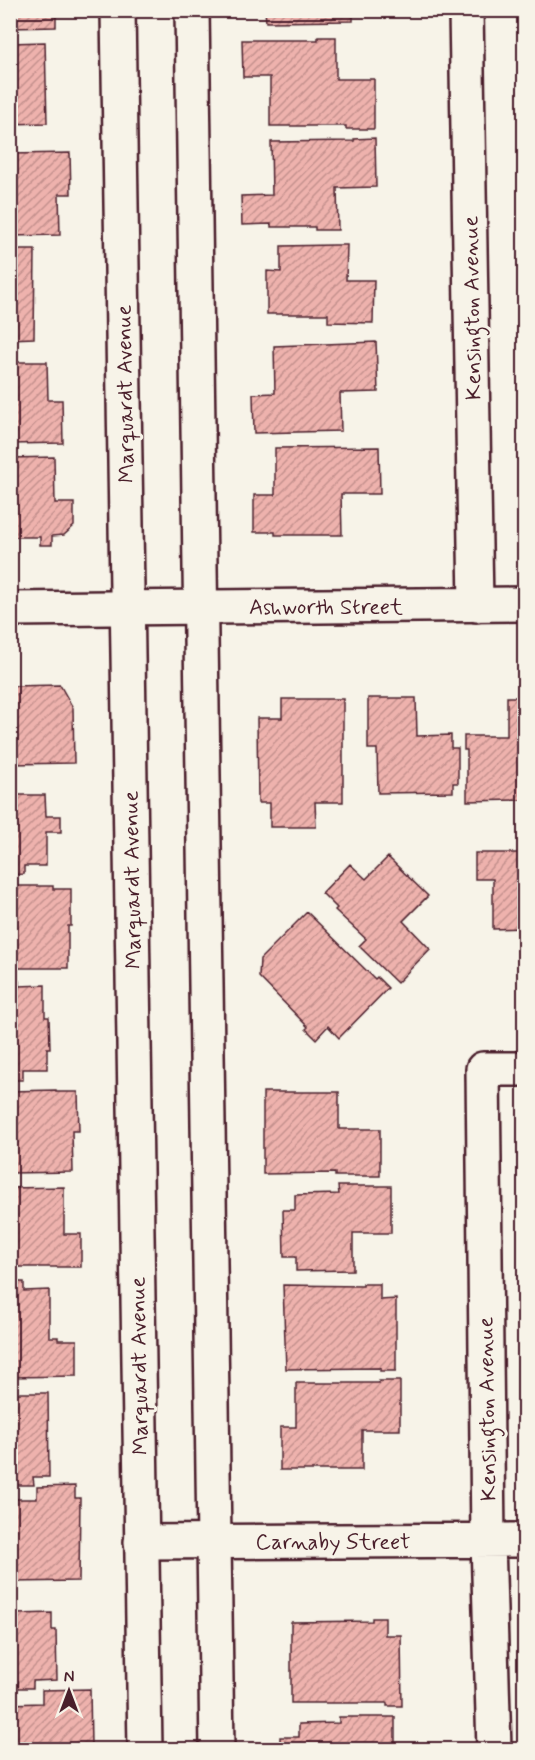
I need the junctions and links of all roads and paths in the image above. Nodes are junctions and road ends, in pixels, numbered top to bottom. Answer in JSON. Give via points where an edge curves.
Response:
{"nodes":[{"id":1,"x":118,"y":10,"type":"edge"},
{"id":2,"x":192,"y":10,"type":"edge"},
{"id":3,"x":466,"y":10,"type":"edge"},
{"id":4,"x":525,"y":604,"type":"edge"},
{"id":5,"x":476,"y":605,"type":"junction"},
{"id":6,"x":201,"y":607,"type":"junction"},
{"id":7,"x":127,"y":608,"type":"junction"},
{"id":8,"x":10,"y":609,"type":"edge"},
{"id":9,"x":525,"y":1069,"type":"edge"},
{"id":10,"x":525,"y":1540,"type":"edge"},
{"id":11,"x":488,"y":1541,"type":"junction"},
{"id":12,"x":141,"y":1542,"type":"junction"},
{"id":13,"x":216,"y":1542,"type":"junction"},
{"id":14,"x":145,"y":1749,"type":"edge"},
{"id":15,"x":217,"y":1749,"type":"edge"},
{"id":16,"x":494,"y":1749,"type":"edge"}],
"edges":[{"from":1,"to":7,"type":"main road","name":"Marquardt Avenue"},
{"from":2,"to":6,"type":"main road"},
{"from":3,"to":5,"type":"main road","name":"Kensington Avenue"},
{"from":4,"to":5,"type":"main road","name":"Ashworth Street"},
{"from":5,"to":6,"type":"main road","name":"Ashworth Street"},
{"from":6,"to":7,"type":"main road","name":"Ashworth Street"},
{"from":6,"to":13,"type":"main road"},
{"from":7,"to":8,"type":"main road","name":"Ashworth Street"},
{"from":7,"to":12,"type":"main road","name":"Marquardt Avenue"},
{"from":9,"to":11,"type":"main road","name":"Kensington Avenue","via":[[483,1069]]},
{"from":10,"to":11,"type":"main road","name":"Carnaby Street"},
{"from":11,"to":13,"type":"main road","name":"Carnaby Street"},
{"from":11,"to":16,"type":"main road","name":"Kensington Avenue"},
{"from":12,"to":13,"type":"main road","name":"Carnaby Street"},
{"from":12,"to":14,"type":"main road","name":"Marquardt Avenue"},
{"from":13,"to":15,"type":"main road"}]}
